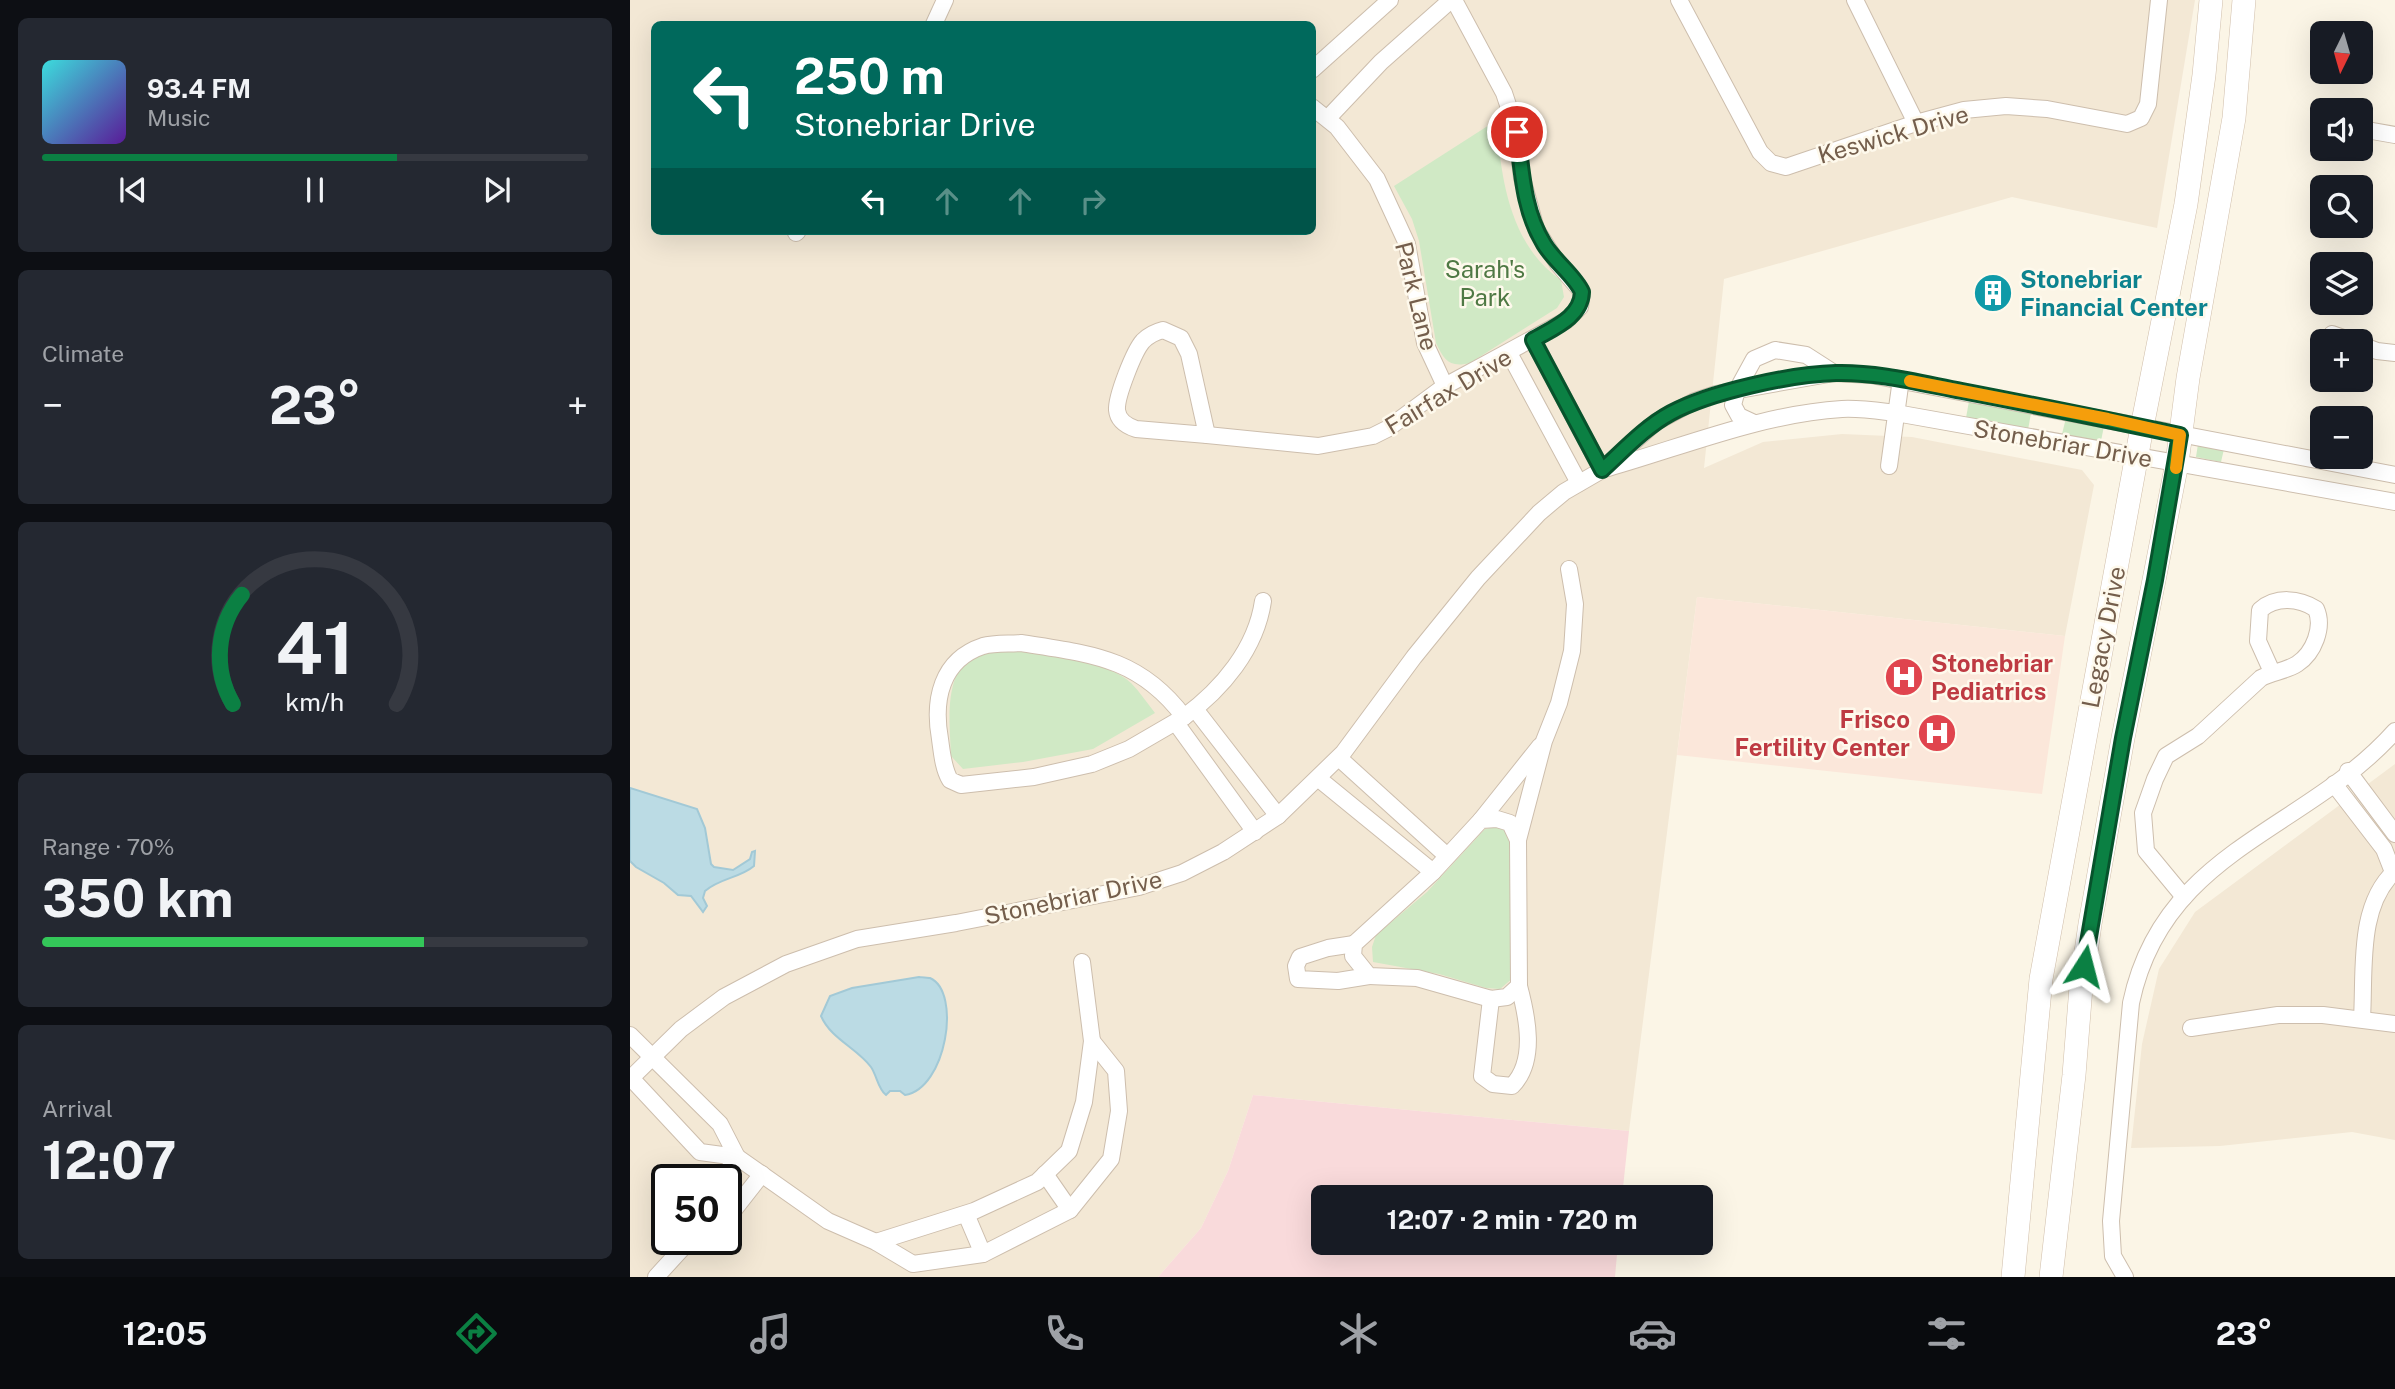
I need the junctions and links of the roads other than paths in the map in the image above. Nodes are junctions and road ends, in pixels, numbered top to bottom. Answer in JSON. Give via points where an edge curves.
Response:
{"nodes":[{"id":1,"x":945,"y":0,"type":"edge"},
{"id":2,"x":1390,"y":0,"type":"edge"},
{"id":3,"x":1452,"y":0,"type":"edge"},
{"id":4,"x":1679,"y":0,"type":"edge"},
{"id":5,"x":1855,"y":0,"type":"edge"},
{"id":6,"x":2159,"y":0,"type":"edge"},
{"id":7,"x":2211,"y":0,"type":"edge"},
{"id":8,"x":2244,"y":0,"type":"edge"},
{"id":9,"x":934,"y":21,"type":"edge"},
{"id":10,"x":1316,"y":67,"type":"edge"},
{"id":11,"x":1316,"y":110,"type":"edge"},
{"id":12,"x":1328,"y":118,"type":"junction"},
{"id":13,"x":1916,"y":123,"type":"junction"},
{"id":14,"x":2373,"y":131,"type":"edge"},
{"id":15,"x":2395,"y":135,"type":"edge"},
{"id":16,"x":1533,"y":340,"type":"junction"},
{"id":17,"x":2373,"y":349,"type":"edge"},
{"id":18,"x":1509,"y":353,"type":"junction"},
{"id":19,"x":2395,"y":353,"type":"edge"},
{"id":20,"x":1834,"y":373,"type":"junction"},
{"id":21,"x":1901,"y":379,"type":"junction"},
{"id":22,"x":1445,"y":386,"type":"junction"},
{"id":23,"x":1737,"y":390,"type":"junction"},
{"id":24,"x":1896,"y":413,"type":"junction"},
{"id":25,"x":1754,"y":423,"type":"junction"},
{"id":26,"x":2142,"y":427,"type":"junction"},
{"id":27,"x":1207,"y":435,"type":"junction"},
{"id":28,"x":2180,"y":435,"type":"junction"},
{"id":29,"x":2137,"y":457,"type":"junction"},
{"id":30,"x":2177,"y":463,"type":"junction"},
{"id":31,"x":1889,"y":466,"type":"dead end"},
{"id":32,"x":1602,"y":470,"type":"junction"},
{"id":33,"x":2395,"y":475,"type":"edge"},
{"id":34,"x":1579,"y":483,"type":"junction"},
{"id":35,"x":2395,"y":502,"type":"edge"},
{"id":36,"x":1569,"y":569,"type":"dead end"},
{"id":37,"x":1263,"y":601,"type":"dead end"},
{"id":38,"x":2272,"y":672,"type":"junction"},
{"id":39,"x":1185,"y":716,"type":"junction"},
{"id":40,"x":2395,"y":731,"type":"edge"},
{"id":41,"x":1544,"y":741,"type":"junction"},
{"id":42,"x":1339,"y":758,"type":"junction"},
{"id":43,"x":2348,"y":771,"type":"junction"},
{"id":44,"x":1319,"y":779,"type":"junction"},
{"id":45,"x":2334,"y":784,"type":"junction"},
{"id":46,"x":1278,"y":816,"type":"junction"},
{"id":47,"x":1481,"y":820,"type":"junction"},
{"id":48,"x":1255,"y":832,"type":"junction"},
{"id":49,"x":2395,"y":834,"type":"edge"},
{"id":50,"x":1518,"y":840,"type":"junction"},
{"id":51,"x":1446,"y":855,"type":"junction"},
{"id":52,"x":1433,"y":872,"type":"junction"},
{"id":53,"x":2394,"y":872,"type":"edge"},
{"id":54,"x":2184,"y":897,"type":"junction"},
{"id":55,"x":1354,"y":944,"type":"junction"},
{"id":56,"x":1082,"y":962,"type":"dead end"},
{"id":57,"x":1369,"y":976,"type":"junction"},
{"id":58,"x":1519,"y":986,"type":"junction"},
{"id":59,"x":1491,"y":999,"type":"junction"},
{"id":60,"x":2362,"y":1018,"type":"junction"},
{"id":61,"x":2395,"y":1024,"type":"edge"},
{"id":62,"x":2191,"y":1028,"type":"dead end"},
{"id":63,"x":630,"y":1035,"type":"edge"},
{"id":64,"x":1092,"y":1041,"type":"junction"},
{"id":65,"x":653,"y":1057,"type":"junction"},
{"id":66,"x":630,"y":1078,"type":"edge"},
{"id":67,"x":737,"y":1157,"type":"junction"},
{"id":68,"x":732,"y":1164,"type":"edge"},
{"id":69,"x":762,"y":1174,"type":"junction"},
{"id":70,"x":1045,"y":1174,"type":"junction"},
{"id":71,"x":2022,"y":1186,"type":"junction"},
{"id":72,"x":2060,"y":1189,"type":"junction"},
{"id":73,"x":742,"y":1200,"type":"edge"},
{"id":74,"x":1070,"y":1210,"type":"junction"},
{"id":75,"x":966,"y":1214,"type":"junction"},
{"id":76,"x":876,"y":1242,"type":"junction"},
{"id":77,"x":983,"y":1254,"type":"junction"},
{"id":78,"x":678,"y":1255,"type":"edge"},
{"id":79,"x":656,"y":1277,"type":"edge"},
{"id":80,"x":2012,"y":1277,"type":"edge"},
{"id":81,"x":2051,"y":1277,"type":"edge"},
{"id":82,"x":2125,"y":1277,"type":"edge"}],
"edges":[{"from":1,"to":9,"type":"street"},
{"from":2,"to":10,"type":"street"},
{"from":3,"to":12,"type":"street","via":[[1381,62]]},
{"from":3,"to":16,"type":"street","name":"Fairfax Drive","via":[[1504,93],[1517,132],[1522,178],[1536,229],[1582,292],[1580,307],[1567,320]]},
{"from":4,"to":13,"type":"street","name":"Keswick Drive","via":[[1760,152],[1771,163],[1786,167]]},
{"from":5,"to":13,"type":"street"},
{"from":6,"to":13,"type":"street","name":"Keswick Drive","via":[[2148,104],[2141,118],[2127,124],[2006,106],[1964,110]]},
{"from":7,"to":26,"type":"main road","name":"Legacy Drive","via":[[2186,204]]},
{"from":8,"to":28,"type":"main road","name":"Legacy Drive","via":[[2234,118]]},
{"from":11,"to":12,"type":"street","name":"Park Lane"},
{"from":12,"to":22,"type":"street","name":"Park Lane","via":[[1377,179],[1407,244],[1425,344]]},
{"from":14,"to":15,"type":"street"},
{"from":16,"to":18,"type":"street","name":"Fairfax Drive"},
{"from":16,"to":32,"type":"street"},
{"from":17,"to":19,"type":"street"},
{"from":18,"to":22,"type":"street","name":"Fairfax Drive"},
{"from":18,"to":34,"type":"street"},
{"from":20,"to":21,"type":"street","name":"Stonebriar Drive"},
{"from":20,"to":23,"type":"street","name":"Stonebriar Drive"},
{"from":20,"to":23,"type":"street","name":"Stonebriar Drive","via":[[1806,355],[1776,350],[1754,359]]},
{"from":21,"to":24,"type":"street"},
{"from":21,"to":26,"type":"street","name":"Stonebriar Drive"},
{"from":22,"to":27,"type":"street","name":"Fairfax Drive","via":[[1373,436],[1318,446]]},
{"from":23,"to":25,"type":"street","via":[[1733,405],[1739,416]]},
{"from":23,"to":32,"type":"street","name":"Stonebriar Drive","via":[[1705,397],[1656,422]]},
{"from":24,"to":25,"type":"street","name":"Stonebriar Drive","via":[[1846,409]]},
{"from":24,"to":29,"type":"street","name":"Stonebriar Drive"},
{"from":24,"to":31,"type":"street"},
{"from":25,"to":32,"type":"street","name":"Stonebriar Drive"},
{"from":26,"to":28,"type":"street","name":"Stonebriar Drive"},
{"from":26,"to":29,"type":"main road","name":"Legacy Drive"},
{"from":27,"to":27,"type":"street","name":"Fairfax Drive","via":[[1189,354],[1181,338],[1163,330],[1155,332],[1140,345],[1120,392],[1118,415],[1125,425],[1136,429]]},
{"from":28,"to":30,"type":"main road","name":"Legacy Drive"},
{"from":28,"to":33,"type":"street","name":"Stonebriar Drive"},
{"from":29,"to":30,"type":"street","name":"Stonebriar Drive"},
{"from":29,"to":71,"type":"main road","name":"Legacy Drive","via":[[2041,979]]},
{"from":30,"to":35,"type":"street","name":"Stonebriar Drive"},
{"from":30,"to":72,"type":"main road","name":"Legacy Drive","via":[[2090,924]]},
{"from":32,"to":34,"type":"street","name":"Stonebriar Drive"},
{"from":34,"to":42,"type":"street","name":"Stonebriar Drive","via":[[1539,513],[1478,578]]},
{"from":36,"to":41,"type":"street","via":[[1575,604],[1572,651]]},
{"from":37,"to":39,"type":"street","via":[[1243,659]]},
{"from":38,"to":38,"type":"street","via":[[2304,658],[2320,624],[2316,609],[2279,600],[2260,610],[2258,641]]},
{"from":38,"to":54,"type":"street","via":[[2198,736],[2166,757],[2155,779],[2143,813],[2146,851]]},
{"from":39,"to":39,"type":"street","via":[[1154,684],[1108,659],[1021,643],[985,646],[966,654],[940,686],[937,723],[946,773],[961,785],[1092,764],[1129,749]]},
{"from":39,"to":46,"type":"street"},
{"from":39,"to":48,"type":"street"},
{"from":40,"to":43,"type":"street","via":[[2374,754]]},
{"from":41,"to":47,"type":"street"},
{"from":41,"to":50,"type":"street"},
{"from":42,"to":44,"type":"street","name":"Stonebriar Drive"},
{"from":42,"to":51,"type":"street"},
{"from":43,"to":45,"type":"street"},
{"from":43,"to":49,"type":"street"},
{"from":44,"to":46,"type":"street","name":"Stonebriar Drive"},
{"from":44,"to":52,"type":"street"},
{"from":45,"to":53,"type":"street","via":[[2384,849]]},
{"from":45,"to":54,"type":"street","via":[[2227,858]]},
{"from":46,"to":48,"type":"street","name":"Stonebriar Drive"},
{"from":47,"to":50,"type":"street","via":[[1510,823]]},
{"from":47,"to":51,"type":"street"},
{"from":48,"to":65,"type":"street","name":"Stonebriar Drive","via":[[1182,873],[1139,887],[857,939],[786,964],[724,997]]},
{"from":50,"to":58,"type":"street"},
{"from":51,"to":52,"type":"street"},
{"from":52,"to":55,"type":"street"},
{"from":53,"to":60,"type":"street","via":[[2375,896],[2367,923]]},
{"from":54,"to":82,"type":"street","via":[[2153,939],[2132,1003],[2110,1221],[2113,1256]]},
{"from":55,"to":57,"type":"street","via":[[1353,956]]},
{"from":55,"to":57,"type":"street","via":[[1300,957],[1298,979],[1338,981]]},
{"from":56,"to":64,"type":"street"},
{"from":57,"to":59,"type":"street","via":[[1417,978]]},
{"from":58,"to":59,"type":"street","via":[[1507,997]]},
{"from":58,"to":59,"type":"street","via":[[1528,1023],[1520,1078],[1512,1086],[1493,1084],[1482,1076]]},
{"from":60,"to":61,"type":"street"},
{"from":60,"to":62,"type":"street","via":[[2278,1015]]},
{"from":63,"to":65,"type":"street"},
{"from":64,"to":70,"type":"street","via":[[1084,1102],[1069,1151]]},
{"from":64,"to":74,"type":"street","via":[[1116,1071],[1119,1111],[1111,1159]]},
{"from":65,"to":66,"type":"street","name":"Stonebriar Drive"},
{"from":65,"to":67,"type":"street","via":[[720,1124]]},
{"from":66,"to":67,"type":"street","via":[[700,1152]]},
{"from":67,"to":68,"type":"street"},
{"from":67,"to":69,"type":"street"},
{"from":69,"to":73,"type":"street"},
{"from":69,"to":76,"type":"street","via":[[828,1222]]},
{"from":70,"to":74,"type":"street"},
{"from":70,"to":75,"type":"street","via":[[1037,1182]]},
{"from":71,"to":72,"type":"main road"},
{"from":71,"to":80,"type":"main road","name":"Legacy Drive"},
{"from":72,"to":81,"type":"main road","name":"Legacy Drive"},
{"from":74,"to":77,"type":"street"},
{"from":75,"to":76,"type":"street"},
{"from":75,"to":77,"type":"street"},
{"from":76,"to":77,"type":"street","via":[[913,1264]]},
{"from":78,"to":79,"type":"street"}]}
